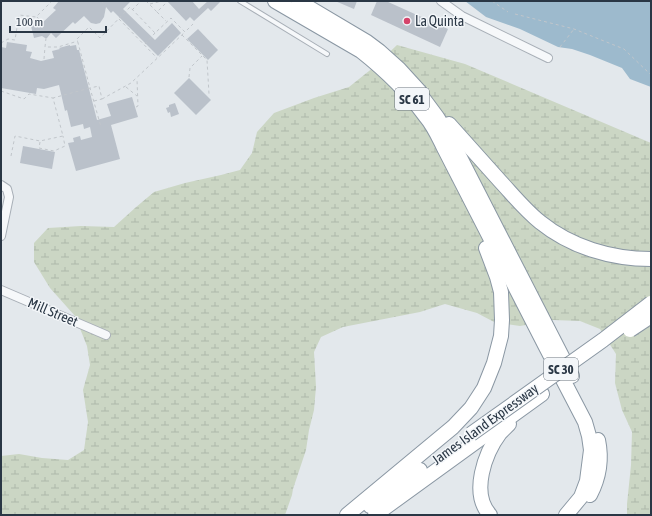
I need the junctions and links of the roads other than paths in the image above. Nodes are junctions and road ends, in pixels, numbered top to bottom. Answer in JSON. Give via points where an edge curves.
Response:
{"nodes":[{"id":1,"x":240,"y":1,"type":"edge"},
{"id":2,"x":275,"y":1,"type":"edge"},
{"id":3,"x":298,"y":1,"type":"edge"},
{"id":4,"x":441,"y":1,"type":"edge"},
{"id":5,"x":327,"y":54,"type":"dead end"},
{"id":6,"x":375,"y":55,"type":"junction"},
{"id":7,"x":548,"y":58,"type":"dead end"},
{"id":8,"x":414,"y":86,"type":"junction"},
{"id":9,"x":443,"y":146,"type":"junction"},
{"id":10,"x":1,"y":185,"type":"edge"},
{"id":11,"x":1,"y":236,"type":"edge"},
{"id":12,"x":651,"y":259,"type":"edge"},
{"id":13,"x":1,"y":290,"type":"edge"},
{"id":14,"x":651,"y":303,"type":"edge"},
{"id":15,"x":651,"y":316,"type":"edge"},
{"id":16,"x":106,"y":334,"type":"dead end"},
{"id":17,"x":542,"y":394,"type":"junction"},
{"id":18,"x":346,"y":515,"type":"edge"},
{"id":19,"x":358,"y":515,"type":"edge"},
{"id":20,"x":376,"y":515,"type":"edge"},
{"id":21,"x":490,"y":515,"type":"edge"},
{"id":22,"x":566,"y":515,"type":"edge"},
{"id":23,"x":576,"y":515,"type":"edge"}],
"edges":[{"from":1,"to":5,"type":"lane"},
{"from":2,"to":6,"type":"highway","number":"SC 61","via":[[361,51]]},
{"from":3,"to":6,"type":"highway","number":"SC 61","via":[[367,42]]},
{"from":4,"to":7,"type":"street","via":[[462,16]]},
{"from":6,"to":8,"type":"highway","number":"SC 61","via":[[399,69]]},
{"from":6,"to":9,"type":"highway","number":"SC 61","via":[[384,71],[410,96],[427,118]]},
{"from":8,"to":12,"type":"highway","via":[[524,208],[540,222],[572,242],[604,254]]},
{"from":8,"to":23,"type":"highway","via":[[438,117],[450,138],[591,414],[599,446],[598,478],[591,494]]},
{"from":9,"to":18,"type":"highway","via":[[490,256],[501,292],[501,336],[494,363],[484,388],[471,408]]},
{"from":9,"to":22,"type":"highway","via":[[585,422],[591,450],[587,481],[581,497]]},
{"from":10,"to":11,"type":"street","via":[[7,189],[9,197]]},
{"from":13,"to":16,"type":"street","name":"Mill Street"},
{"from":14,"to":19,"type":"highway","name":"James Island Expressway","number":"SC 30","bridge":true},
{"from":15,"to":17,"type":"highway","name":"James Island Expressway","number":"SC 30","bridge":true},
{"from":17,"to":20,"type":"highway","name":"James Island Expressway","number":"SC 30"},
{"from":17,"to":21,"type":"highway","via":[[501,432],[491,447],[480,484],[483,504]]}]}
